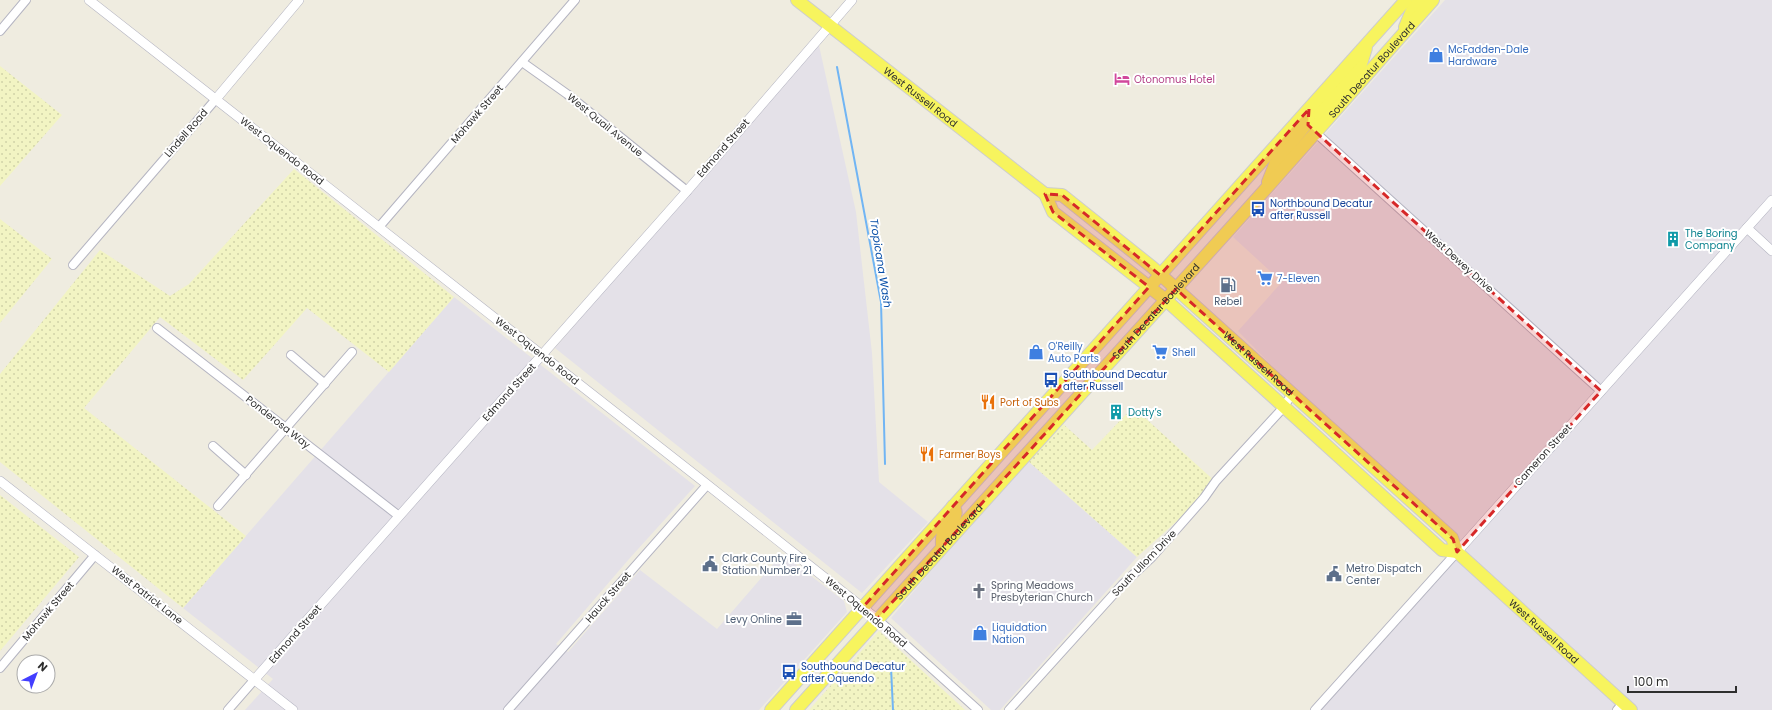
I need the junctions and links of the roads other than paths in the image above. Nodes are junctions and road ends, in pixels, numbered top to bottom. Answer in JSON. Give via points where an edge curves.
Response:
{"nodes":[{"id":1,"x":26,"y":0,"type":"edge"},
{"id":2,"x":89,"y":0,"type":"edge"},
{"id":3,"x":299,"y":0,"type":"edge"},
{"id":4,"x":575,"y":0,"type":"edge"},
{"id":5,"x":797,"y":0,"type":"edge"},
{"id":6,"x":852,"y":0,"type":"edge"},
{"id":7,"x":1406,"y":0,"type":"edge"},
{"id":8,"x":1420,"y":0,"type":"edge"},
{"id":9,"x":1434,"y":0,"type":"edge"},
{"id":10,"x":829,"y":25,"type":"junction"},
{"id":11,"x":0,"y":31,"type":"edge"},
{"id":12,"x":1400,"y":38,"type":"junction"},
{"id":13,"x":1366,"y":45,"type":"junction"},
{"id":14,"x":522,"y":62,"type":"junction"},
{"id":15,"x":216,"y":99,"type":"junction"},
{"id":16,"x":1309,"y":109,"type":"junction"},
{"id":17,"x":1316,"y":133,"type":"junction"},
{"id":18,"x":687,"y":191,"type":"junction"},
{"id":19,"x":1263,"y":192,"type":"junction"},
{"id":20,"x":1045,"y":194,"type":"junction"},
{"id":21,"x":1772,"y":200,"type":"edge"},
{"id":22,"x":379,"y":227,"type":"junction"},
{"id":23,"x":1747,"y":228,"type":"junction"},
{"id":24,"x":1772,"y":251,"type":"edge"},
{"id":25,"x":73,"y":264,"type":"dead end"},
{"id":26,"x":1160,"y":275,"type":"junction"},
{"id":27,"x":1149,"y":287,"type":"junction"},
{"id":28,"x":1176,"y":288,"type":"junction"},
{"id":29,"x":1166,"y":300,"type":"junction"},
{"id":30,"x":157,"y":328,"type":"dead end"},
{"id":31,"x":352,"y":352,"type":"dead end"},
{"id":32,"x":291,"y":355,"type":"dead end"},
{"id":33,"x":542,"y":355,"type":"junction"},
{"id":34,"x":325,"y":384,"type":"junction"},
{"id":35,"x":1601,"y":391,"type":"junction"},
{"id":36,"x":1292,"y":394,"type":"junction"},
{"id":37,"x":1283,"y":408,"type":"junction"},
{"id":38,"x":286,"y":428,"type":"junction"},
{"id":39,"x":213,"y":446,"type":"dead end"},
{"id":40,"x":246,"y":475,"type":"junction"},
{"id":41,"x":0,"y":481,"type":"edge"},
{"id":42,"x":708,"y":485,"type":"junction"},
{"id":43,"x":218,"y":506,"type":"dead end"},
{"id":44,"x":953,"y":506,"type":"junction"},
{"id":45,"x":399,"y":516,"type":"junction"},
{"id":46,"x":942,"y":547,"type":"junction"},
{"id":47,"x":1457,"y":552,"type":"junction"},
{"id":48,"x":95,"y":555,"type":"junction"},
{"id":49,"x":862,"y":607,"type":"junction"},
{"id":50,"x":878,"y":619,"type":"junction"},
{"id":51,"x":0,"y":668,"type":"edge"},
{"id":52,"x":255,"y":679,"type":"junction"},
{"id":53,"x":1623,"y":708,"type":"edge"},
{"id":54,"x":228,"y":710,"type":"edge"},
{"id":55,"x":293,"y":710,"type":"edge"},
{"id":56,"x":508,"y":710,"type":"edge"},
{"id":57,"x":771,"y":710,"type":"edge"},
{"id":58,"x":796,"y":710,"type":"edge"},
{"id":59,"x":978,"y":710,"type":"edge"},
{"id":60,"x":1009,"y":710,"type":"edge"},
{"id":61,"x":1315,"y":710,"type":"edge"}],
"edges":[{"from":1,"to":11,"type":"street"},
{"from":2,"to":15,"type":"street","name":"West Oquendo Road"},
{"from":3,"to":15,"type":"street","name":"Lindell Road"},
{"from":4,"to":14,"type":"street","name":"Mohawk Street"},
{"from":5,"to":10,"type":"main road","name":"West Russell Road"},
{"from":6,"to":10,"type":"street","name":"Edmond Street"},
{"from":7,"to":13,"type":"main road","name":"South Decatur Boulevard"},
{"from":8,"to":12,"type":"main road","via":[[1413,8]]},
{"from":9,"to":12,"type":"main road","name":"South Decatur Boulevard"},
{"from":10,"to":18,"type":"street","name":"Edmond Street"},
{"from":10,"to":20,"type":"main road","name":"West Russell Road"},
{"from":12,"to":17,"type":"main road","name":"South Decatur Boulevard"},
{"from":13,"to":16,"type":"main road","name":"South Decatur Boulevard"},
{"from":13,"to":17,"type":"main road","via":[[1361,64],[1316,118]]},
{"from":14,"to":18,"type":"street","name":"West Quail Avenue","via":[[567,94]]},
{"from":14,"to":22,"type":"street","name":"Mohawk Street"},
{"from":15,"to":22,"type":"street","name":"West Oquendo Road"},
{"from":15,"to":25,"type":"street","name":"Lindell Road"},
{"from":16,"to":19,"type":"main road","via":[[1308,122],[1276,162]]},
{"from":16,"to":26,"type":"main road","name":"South Decatur Boulevard"},
{"from":17,"to":19,"type":"main road","name":"South Decatur Boulevard"},
{"from":17,"to":35,"type":"street","name":"West Dewey Drive"},
{"from":18,"to":33,"type":"street","name":"Edmond Street"},
{"from":19,"to":28,"type":"main road","name":"South Decatur Boulevard"},
{"from":20,"to":26,"type":"main road","name":"West Russell Road","via":[[1062,195]]},
{"from":20,"to":27,"type":"main road","name":"West Russell Road","via":[[1053,212]]},
{"from":21,"to":23,"type":"street","name":"Cameron Street"},
{"from":22,"to":33,"type":"street","name":"West Oquendo Road"},
{"from":23,"to":24,"type":"street"},
{"from":23,"to":35,"type":"street","name":"Cameron Street"},
{"from":26,"to":27,"type":"main road","name":"South Decatur Boulevard"},
{"from":26,"to":28,"type":"main road","name":"West Russell Road"},
{"from":27,"to":29,"type":"main road","name":"West Russell Road"},
{"from":27,"to":44,"type":"main road","name":"South Decatur Boulevard"},
{"from":28,"to":29,"type":"main road","name":"South Decatur Boulevard"},
{"from":28,"to":36,"type":"main road","name":"West Russell Road"},
{"from":29,"to":37,"type":"main road","name":"West Russell Road"},
{"from":29,"to":46,"type":"main road","name":"South Decatur Boulevard"},
{"from":30,"to":38,"type":"street","name":"Ponderosa Way"},
{"from":31,"to":34,"type":"street"},
{"from":32,"to":34,"type":"street"},
{"from":33,"to":42,"type":"street","name":"West Oquendo Road"},
{"from":33,"to":45,"type":"street","name":"Edmond Street"},
{"from":34,"to":38,"type":"street"},
{"from":35,"to":47,"type":"street","name":"Cameron Street"},
{"from":36,"to":37,"type":"street","name":"South Ullom Drive"},
{"from":36,"to":47,"type":"main road","name":"West Russell Road","via":[[1453,539]]},
{"from":37,"to":47,"type":"main road","name":"West Russell Road","via":[[1441,549]]},
{"from":37,"to":60,"type":"street","name":"South Ullom Drive","via":[[1216,481],[1152,557],[1122,585]]},
{"from":38,"to":40,"type":"street"},
{"from":38,"to":45,"type":"street","name":"Ponderosa Way"},
{"from":39,"to":40,"type":"street"},
{"from":40,"to":43,"type":"street"},
{"from":41,"to":48,"type":"street","name":"West Patrick Lane"},
{"from":42,"to":49,"type":"street","name":"West Oquendo Road"},
{"from":42,"to":56,"type":"street","name":"Hauck Street"},
{"from":44,"to":46,"type":"main road","via":[[956,514],[943,532]]},
{"from":44,"to":49,"type":"main road","name":"South Decatur Boulevard"},
{"from":45,"to":52,"type":"street","name":"Edmond Street"},
{"from":46,"to":50,"type":"main road","name":"South Decatur Boulevard"},
{"from":47,"to":53,"type":"main road","name":"West Russell Road"},
{"from":47,"to":61,"type":"street","name":"Cameron Street"},
{"from":48,"to":51,"type":"street","name":"Mohawk Street"},
{"from":48,"to":52,"type":"street","name":"West Patrick Lane"},
{"from":49,"to":50,"type":"street","name":"West Oquendo Road"},
{"from":49,"to":57,"type":"main road","name":"South Decatur Boulevard"},
{"from":50,"to":58,"type":"main road","name":"South Decatur Boulevard"},
{"from":50,"to":59,"type":"street","name":"West Oquendo Road"},
{"from":52,"to":54,"type":"street","name":"Edmond Street"},
{"from":52,"to":55,"type":"street","name":"West Patrick Lane"}]}
